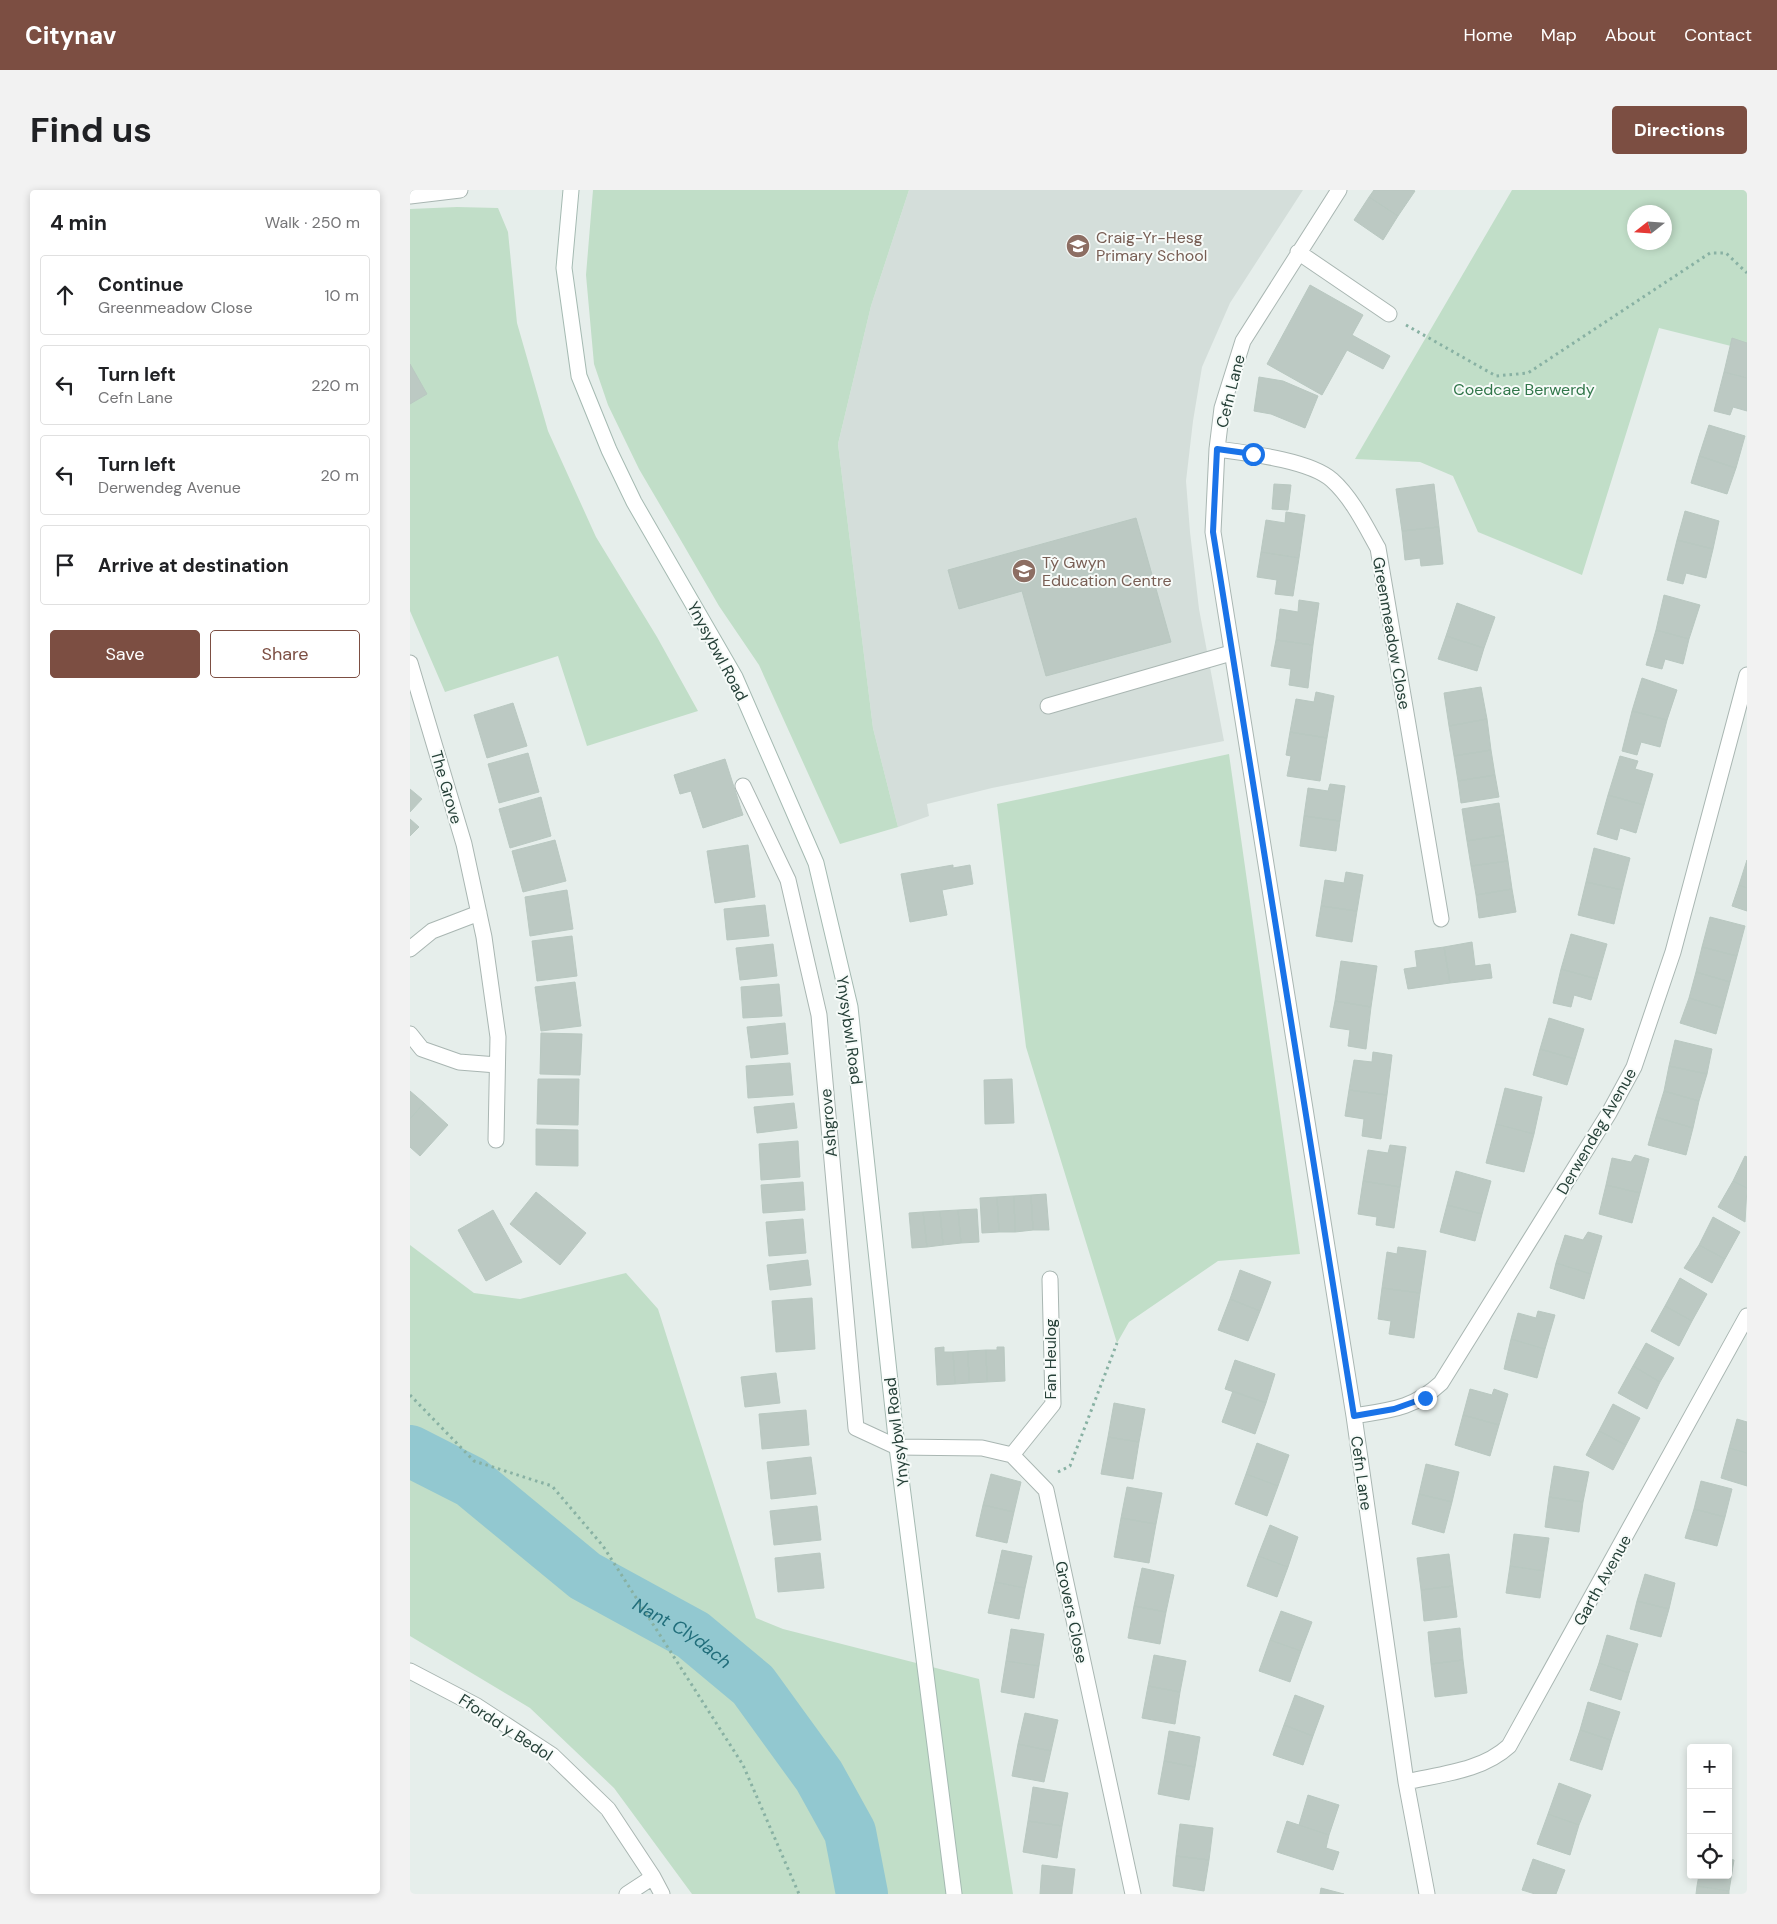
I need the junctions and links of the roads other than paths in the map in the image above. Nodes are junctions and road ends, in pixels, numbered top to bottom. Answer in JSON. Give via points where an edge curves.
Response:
{"nodes":[{"id":1,"x":460,"y":190,"type":"edge"},
{"id":2,"x":571,"y":190,"type":"edge"},
{"id":3,"x":1339,"y":190,"type":"edge"},
{"id":4,"x":410,"y":196,"type":"edge"},
{"id":5,"x":1298,"y":252,"type":"junction"},
{"id":6,"x":1389,"y":314,"type":"road end"},
{"id":7,"x":1217,"y":449,"type":"junction"},
{"id":8,"x":1232,"y":653,"type":"junction"},
{"id":9,"x":410,"y":663,"type":"edge"},
{"id":10,"x":1747,"y":675,"type":"edge"},
{"id":11,"x":1048,"y":706,"type":"dead end"},
{"id":12,"x":743,"y":786,"type":"dead end"},
{"id":13,"x":479,"y":913,"type":"junction"},
{"id":14,"x":1440,"y":918,"type":"dead end"},
{"id":15,"x":410,"y":949,"type":"edge"},
{"id":16,"x":410,"y":1034,"type":"edge"},
{"id":17,"x":497,"y":1065,"type":"junction"},
{"id":18,"x":496,"y":1140,"type":"dead end"},
{"id":19,"x":1050,"y":1279,"type":"dead end"},
{"id":20,"x":1747,"y":1316,"type":"edge"},
{"id":21,"x":1354,"y":1416,"type":"junction"},
{"id":22,"x":897,"y":1447,"type":"junction"},
{"id":23,"x":1012,"y":1455,"type":"junction"},
{"id":24,"x":411,"y":1673,"type":"edge"},
{"id":25,"x":1406,"y":1782,"type":"junction"},
{"id":26,"x":653,"y":1877,"type":"junction"},
{"id":27,"x":627,"y":1894,"type":"edge"},
{"id":28,"x":662,"y":1894,"type":"edge"},
{"id":29,"x":954,"y":1894,"type":"edge"},
{"id":30,"x":1133,"y":1894,"type":"edge"},
{"id":31,"x":1427,"y":1894,"type":"edge"}],
"edges":[{"from":1,"to":4,"type":"street"},
{"from":2,"to":22,"type":"street","name":"Ynysybwl Road","via":[[564,268],[579,376],[634,502],[735,677],[816,864],[850,1007]]},
{"from":3,"to":5,"type":"street","name":"Cefn Lane"},
{"from":5,"to":6,"type":"street"},
{"from":5,"to":7,"type":"street","name":"Cefn Lane","via":[[1242,341],[1222,408]]},
{"from":7,"to":8,"type":"street","name":"Cefn Lane","via":[[1213,532]]},
{"from":7,"to":14,"type":"street","name":"Greenmeadow Close","via":[[1298,463],[1331,479],[1358,513],[1378,548]]},
{"from":8,"to":11,"type":"street"},
{"from":8,"to":21,"type":"street","name":"Cefn Lane"},
{"from":9,"to":13,"type":"street","name":"The Grove","via":[[464,844]]},
{"from":10,"to":21,"type":"street","name":"Derwendeg Avenue","via":[[1673,952],[1634,1067],[1441,1383],[1425,1398],[1394,1409]]},
{"from":12,"to":22,"type":"street","name":"Ashgrove","via":[[788,880],[818,1015],[856,1428]]},
{"from":13,"to":15,"type":"street","via":[[432,931]]},
{"from":13,"to":17,"type":"street","name":"The Grove","via":[[498,1037]]},
{"from":16,"to":17,"type":"street","via":[[422,1049],[459,1062]]},
{"from":17,"to":18,"type":"street","name":"The Grove"},
{"from":19,"to":23,"type":"street","name":"Fan Heulog","via":[[1053,1404]]},
{"from":20,"to":25,"type":"street","name":"Garth Avenue","via":[[1509,1746],[1496,1758],[1470,1768]]},
{"from":21,"to":25,"type":"street","name":"Cefn Lane"},
{"from":22,"to":23,"type":"street","via":[[982,1448]]},
{"from":22,"to":29,"type":"street","name":"Ynysybwl Road"},
{"from":23,"to":30,"type":"street","name":"Grovers Close","via":[[1046,1490]]},
{"from":24,"to":26,"type":"street","name":"Ffordd y Bedol","via":[[477,1706],[552,1755],[608,1809]]},
{"from":25,"to":31,"type":"street","name":"Cefn Lane"},
{"from":26,"to":27,"type":"street"},
{"from":26,"to":28,"type":"street","name":"Ffordd y Bedol"}]}
